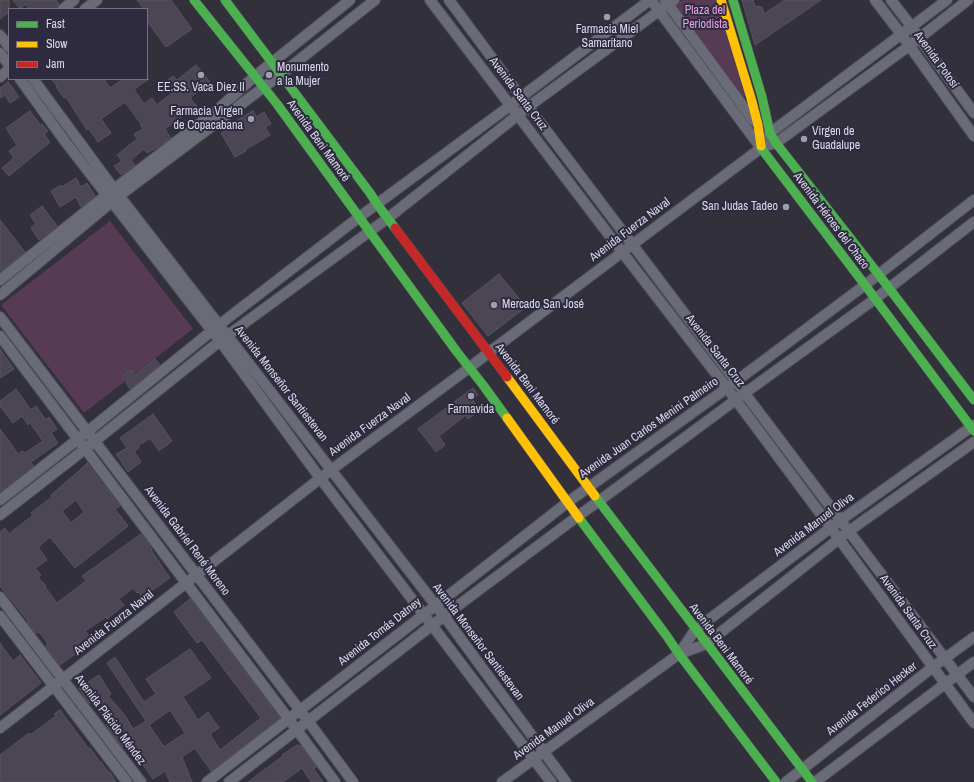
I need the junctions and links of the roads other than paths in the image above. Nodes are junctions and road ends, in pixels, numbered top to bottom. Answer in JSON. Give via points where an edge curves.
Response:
{"nodes":[{"id":1,"x":74,"y":0,"type":"edge"},
{"id":2,"x":96,"y":0,"type":"edge"},
{"id":3,"x":194,"y":0,"type":"edge"},
{"id":4,"x":225,"y":0,"type":"edge"},
{"id":5,"x":350,"y":0,"type":"edge"},
{"id":6,"x":374,"y":0,"type":"edge"},
{"id":7,"x":430,"y":0,"type":"edge"},
{"id":8,"x":449,"y":0,"type":"edge"},
{"id":9,"x":651,"y":0,"type":"edge"},
{"id":10,"x":721,"y":0,"type":"edge"},
{"id":11,"x":733,"y":0,"type":"edge"},
{"id":12,"x":875,"y":0,"type":"edge"},
{"id":13,"x":891,"y":0,"type":"edge"},
{"id":14,"x":947,"y":0,"type":"edge"},
{"id":15,"x":968,"y":0,"type":"edge"},
{"id":16,"x":669,"y":1,"type":"edge"},
{"id":17,"x":64,"y":8,"type":"edge"},
{"id":18,"x":86,"y":8,"type":"edge"},
{"id":19,"x":659,"y":11,"type":"junction"},
{"id":20,"x":912,"y":27,"type":"junction"},
{"id":21,"x":902,"y":34,"type":"junction"},
{"id":22,"x":0,"y":35,"type":"edge"},
{"id":23,"x":919,"y":38,"type":"junction"},
{"id":24,"x":8,"y":46,"type":"edge"},
{"id":25,"x":909,"y":46,"type":"junction"},
{"id":26,"x":272,"y":63,"type":"junction"},
{"id":27,"x":8,"y":70,"type":"edge"},
{"id":28,"x":280,"y":75,"type":"junction"},
{"id":29,"x":0,"y":77,"type":"edge"},
{"id":30,"x":254,"y":77,"type":"junction"},
{"id":31,"x":21,"y":80,"type":"edge"},
{"id":32,"x":34,"y":80,"type":"edge"},
{"id":33,"x":263,"y":88,"type":"junction"},
{"id":34,"x":521,"y":97,"type":"junction"},
{"id":35,"x":511,"y":105,"type":"junction"},
{"id":36,"x":528,"y":107,"type":"junction"},
{"id":37,"x":974,"y":113,"type":"edge"},
{"id":38,"x":519,"y":116,"type":"junction"},
{"id":39,"x":758,"y":125,"type":"junction"},
{"id":40,"x":770,"y":133,"type":"junction"},
{"id":41,"x":974,"y":136,"type":"edge"},
{"id":42,"x":776,"y":143,"type":"junction"},
{"id":43,"x":761,"y":148,"type":"junction"},
{"id":44,"x":113,"y":195,"type":"junction"},
{"id":45,"x":974,"y":200,"type":"edge"},
{"id":46,"x":376,"y":204,"type":"junction"},
{"id":47,"x":358,"y":218,"type":"junction"},
{"id":48,"x":388,"y":218,"type":"junction"},
{"id":49,"x":974,"y":222,"type":"edge"},
{"id":50,"x":370,"y":232,"type":"junction"},
{"id":51,"x":632,"y":244,"type":"junction"},
{"id":52,"x":622,"y":252,"type":"junction"},
{"id":53,"x":879,"y":275,"type":"junction"},
{"id":54,"x":0,"y":280,"type":"edge"},
{"id":55,"x":865,"y":285,"type":"junction"},
{"id":56,"x":889,"y":288,"type":"junction"},
{"id":57,"x":0,"y":295,"type":"edge"},
{"id":58,"x":875,"y":299,"type":"junction"},
{"id":59,"x":0,"y":317,"type":"edge"},
{"id":60,"x":215,"y":328,"type":"junction"},
{"id":61,"x":0,"y":336,"type":"edge"},
{"id":62,"x":223,"y":338,"type":"junction"},
{"id":63,"x":488,"y":353,"type":"junction"},
{"id":64,"x":469,"y":368,"type":"junction"},
{"id":65,"x":736,"y":382,"type":"junction"},
{"id":66,"x":727,"y":388,"type":"junction"},
{"id":67,"x":745,"y":393,"type":"junction"},
{"id":68,"x":736,"y":400,"type":"junction"},
{"id":69,"x":974,"y":400,"type":"edge"},
{"id":70,"x":973,"y":428,"type":"edge"},
{"id":71,"x":87,"y":432,"type":"junction"},
{"id":72,"x":77,"y":439,"type":"junction"},
{"id":73,"x":94,"y":441,"type":"junction"},
{"id":74,"x":974,"y":442,"type":"edge"},
{"id":75,"x":85,"y":449,"type":"junction"},
{"id":76,"x":331,"y":470,"type":"junction"},
{"id":77,"x":320,"y":478,"type":"junction"},
{"id":78,"x":588,"y":486,"type":"junction"},
{"id":79,"x":0,"y":500,"type":"edge"},
{"id":80,"x":599,"y":501,"type":"junction"},
{"id":81,"x":568,"y":502,"type":"junction"},
{"id":82,"x":0,"y":515,"type":"edge"},
{"id":83,"x":578,"y":516,"type":"junction"},
{"id":84,"x":841,"y":520,"type":"junction"},
{"id":85,"x":831,"y":528,"type":"junction"},
{"id":86,"x":849,"y":531,"type":"junction"},
{"id":87,"x":839,"y":539,"type":"junction"},
{"id":88,"x":196,"y":575,"type":"junction"},
{"id":89,"x":186,"y":583,"type":"junction"},
{"id":90,"x":0,"y":597,"type":"edge"},
{"id":91,"x":435,"y":606,"type":"junction"},
{"id":92,"x":424,"y":615,"type":"junction"},
{"id":93,"x":0,"y":616,"type":"edge"},
{"id":94,"x":444,"y":616,"type":"junction"},
{"id":95,"x":431,"y":625,"type":"junction"},
{"id":96,"x":695,"y":630,"type":"junction"},
{"id":97,"x":974,"y":637,"type":"edge"},
{"id":98,"x":706,"y":644,"type":"junction"},
{"id":99,"x":679,"y":654,"type":"junction"},
{"id":100,"x":945,"y":658,"type":"junction"},
{"id":101,"x":974,"y":662,"type":"edge"},
{"id":102,"x":933,"y":667,"type":"junction"},
{"id":103,"x":957,"y":674,"type":"junction"},
{"id":104,"x":63,"y":679,"type":"junction"},
{"id":105,"x":945,"y":683,"type":"junction"},
{"id":106,"x":54,"y":686,"type":"junction"},
{"id":107,"x":974,"y":697,"type":"edge"},
{"id":108,"x":300,"y":710,"type":"junction"},
{"id":109,"x":288,"y":719,"type":"junction"},
{"id":110,"x":308,"y":721,"type":"junction"},
{"id":111,"x":974,"y":722,"type":"edge"},
{"id":112,"x":0,"y":728,"type":"edge"},
{"id":113,"x":296,"y":730,"type":"junction"},
{"id":114,"x":543,"y":752,"type":"junction"},
{"id":115,"x":534,"y":759,"type":"junction"},
{"id":116,"x":802,"y":770,"type":"junction"},
{"id":117,"x":127,"y":782,"type":"edge"},
{"id":118,"x":141,"y":782,"type":"edge"},
{"id":119,"x":207,"y":782,"type":"edge"},
{"id":120,"x":229,"y":782,"type":"edge"},
{"id":121,"x":334,"y":782,"type":"edge"},
{"id":122,"x":353,"y":782,"type":"edge"},
{"id":123,"x":502,"y":782,"type":"edge"},
{"id":124,"x":551,"y":782,"type":"edge"},
{"id":125,"x":566,"y":782,"type":"edge"},
{"id":126,"x":776,"y":782,"type":"edge"},
{"id":127,"x":786,"y":782,"type":"edge"},
{"id":128,"x":812,"y":782,"type":"edge"},
{"id":129,"x":815,"y":782,"type":"edge"}],
"edges":[{"from":1,"to":17,"type":"street"},
{"from":2,"to":18,"type":"street"},
{"from":3,"to":30,"type":"street","name":"Avenida Beni Mamoré"},
{"from":4,"to":26,"type":"street","name":"Avenida Beni Mamoré"},
{"from":5,"to":26,"type":"street"},
{"from":6,"to":28,"type":"street"},
{"from":7,"to":35,"type":"street","name":"Avenida Santa Cruz"},
{"from":8,"to":34,"type":"street","name":"Avenida Santa Cruz"},
{"from":9,"to":19,"type":"street"},
{"from":9,"to":34,"type":"street"},
{"from":10,"to":39,"type":"street","name":"Avenida Héroes del Chaco"},
{"from":11,"to":40,"type":"street","name":"Avenida Héroes del Chaco"},
{"from":12,"to":21,"type":"street","name":"Avenida Potosí"},
{"from":13,"to":20,"type":"street","name":"Avenida Potosí"},
{"from":14,"to":20,"type":"street","name":"Avenida Fuerza Naval"},
{"from":15,"to":23,"type":"street","name":"Avenida Fuerza Naval"},
{"from":16,"to":19,"type":"street"},
{"from":16,"to":39,"type":"street"},
{"from":19,"to":36,"type":"street"},
{"from":19,"to":43,"type":"street"},
{"from":20,"to":21,"type":"street","name":"Avenida Fuerza Naval"},
{"from":20,"to":23,"type":"street","name":"Avenida Potosí"},
{"from":21,"to":25,"type":"street","name":"Avenida Potosí"},
{"from":21,"to":40,"type":"street","name":"Avenida Fuerza Naval"},
{"from":22,"to":24,"type":"street"},
{"from":23,"to":25,"type":"street","name":"Avenida Fuerza Naval"},
{"from":23,"to":37,"type":"street","name":"Avenida Potosí"},
{"from":25,"to":41,"type":"street","name":"Avenida Potosí"},
{"from":25,"to":42,"type":"street","name":"Avenida Fuerza Naval"},
{"from":26,"to":28,"type":"street","name":"Avenida Beni Mamoré"},
{"from":26,"to":30,"type":"street"},
{"from":27,"to":29,"type":"street"},
{"from":28,"to":33,"type":"street"},
{"from":28,"to":46,"type":"street","name":"Avenida Beni Mamoré"},
{"from":30,"to":33,"type":"street","name":"Avenida Beni Mamoré"},
{"from":30,"to":44,"type":"street"},
{"from":31,"to":44,"type":"street","name":"Avenida Monseñor Santiestevan"},
{"from":32,"to":44,"type":"street","name":"Avenida Monseñor Santiestevan"},
{"from":33,"to":44,"type":"street"},
{"from":33,"to":47,"type":"street","name":"Avenida Beni Mamoré"},
{"from":34,"to":35,"type":"street"},
{"from":34,"to":36,"type":"street","name":"Avenida Santa Cruz"},
{"from":35,"to":38,"type":"street","name":"Avenida Santa Cruz"},
{"from":35,"to":46,"type":"street"},
{"from":36,"to":38,"type":"street"},
{"from":36,"to":51,"type":"street","name":"Avenida Santa Cruz"},
{"from":38,"to":48,"type":"street"},
{"from":38,"to":52,"type":"street","name":"Avenida Santa Cruz"},
{"from":39,"to":40,"type":"street"},
{"from":39,"to":43,"type":"street","name":"Avenida Héroes del Chaco"},
{"from":40,"to":42,"type":"street","name":"Avenida Héroes del Chaco"},
{"from":40,"to":43,"type":"street","name":"Avenida Fuerza Naval"},
{"from":42,"to":43,"type":"street","name":"Avenida Fuerza Naval"},
{"from":42,"to":53,"type":"street","name":"Avenida Héroes del Chaco"},
{"from":43,"to":51,"type":"street","name":"Avenida Fuerza Naval"},
{"from":43,"to":55,"type":"street","name":"Avenida Héroes del Chaco"},
{"from":44,"to":54,"type":"street"},
{"from":44,"to":57,"type":"street"},
{"from":44,"to":60,"type":"street","name":"Avenida Monseñor Santiestevan"},
{"from":45,"to":53,"type":"street","name":"Avenida Juan Carlos Menini Palmeiro"},
{"from":46,"to":47,"type":"street"},
{"from":46,"to":48,"type":"street","name":"Avenida Beni Mamoré"},
{"from":47,"to":50,"type":"street","name":"Avenida Beni Mamoré"},
{"from":47,"to":60,"type":"street"},
{"from":48,"to":50,"type":"street"},
{"from":48,"to":63,"type":"street","name":"Avenida Beni Mamoré"},
{"from":49,"to":56,"type":"street"},
{"from":50,"to":62,"type":"street"},
{"from":50,"to":64,"type":"street","name":"Avenida Beni Mamoré"},
{"from":51,"to":52,"type":"street","name":"Avenida Fuerza Naval"},
{"from":51,"to":65,"type":"street","name":"Avenida Santa Cruz"},
{"from":52,"to":63,"type":"street","name":"Avenida Fuerza Naval"},
{"from":52,"to":66,"type":"street","name":"Avenida Santa Cruz"},
{"from":53,"to":55,"type":"street","name":"Avenida Juan Carlos Menini Palmeiro"},
{"from":53,"to":56,"type":"street","name":"Avenida Héroes del Chaco"},
{"from":55,"to":58,"type":"street","name":"Avenida Héroes del Chaco"},
{"from":55,"to":65,"type":"street","name":"Avenida Juan Carlos Menini Palmeiro"},
{"from":56,"to":58,"type":"street"},
{"from":56,"to":69,"type":"street","name":"Avenida Héroes del Chaco"},
{"from":58,"to":67,"type":"street"},
{"from":58,"to":70,"type":"street","name":"Avenida Héroes del Chaco"},
{"from":59,"to":71,"type":"street","name":"Avenida Gabriel René Moreno"},
{"from":60,"to":62,"type":"street","name":"Avenida Monseñor Santiestevan"},
{"from":60,"to":71,"type":"street"},
{"from":61,"to":72,"type":"street"},
{"from":62,"to":73,"type":"street"},
{"from":62,"to":76,"type":"street","name":"Avenida Monseñor Santiestevan"},
{"from":62,"to":77,"type":"street","name":"Avenida Monseñor Santiestevan"},
{"from":63,"to":64,"type":"street","name":"Avenida Fuerza Naval"},
{"from":63,"to":78,"type":"street","name":"Avenida Beni Mamoré"},
{"from":64,"to":76,"type":"street","name":"Avenida Fuerza Naval"},
{"from":64,"to":81,"type":"street","name":"Avenida Beni Mamoré"},
{"from":65,"to":66,"type":"street","name":"Avenida Juan Carlos Menini Palmeiro"},
{"from":65,"to":67,"type":"street","name":"Avenida Santa Cruz"},
{"from":66,"to":68,"type":"street","name":"Avenida Santa Cruz"},
{"from":66,"to":78,"type":"street","name":"Avenida Juan Carlos Menini Palmeiro"},
{"from":67,"to":68,"type":"street"},
{"from":67,"to":84,"type":"street","name":"Avenida Santa Cruz"},
{"from":68,"to":80,"type":"street"},
{"from":68,"to":85,"type":"street","name":"Avenida Santa Cruz"},
{"from":70,"to":84,"type":"street","name":"Avenida Manuel Oliva"},
{"from":71,"to":72,"type":"street"},
{"from":71,"to":73,"type":"street","name":"Avenida Gabriel René Moreno"},
{"from":72,"to":75,"type":"street"},
{"from":72,"to":79,"type":"street"},
{"from":73,"to":75,"type":"street"},
{"from":73,"to":88,"type":"street","name":"Avenida Gabriel René Moreno"},
{"from":74,"to":86,"type":"street","name":"Avenida Manuel Oliva"},
{"from":75,"to":82,"type":"street"},
{"from":75,"to":89,"type":"street"},
{"from":76,"to":77,"type":"street","name":"Avenida Fuerza Naval"},
{"from":76,"to":91,"type":"street","name":"Avenida Monseñor Santiestevan"},
{"from":77,"to":88,"type":"street","name":"Avenida Fuerza Naval"},
{"from":77,"to":92,"type":"street","name":"Avenida Monseñor Santiestevan"},
{"from":78,"to":80,"type":"street","name":"Avenida Beni Mamoré"},
{"from":78,"to":81,"type":"street","name":"Avenida Juan Carlos Menini Palmeiro"},
{"from":80,"to":83,"type":"street"},
{"from":80,"to":96,"type":"street","name":"Avenida Beni Mamoré"},
{"from":81,"to":83,"type":"street","name":"Avenida Beni Mamoré"},
{"from":81,"to":91,"type":"street","name":"Avenida Tomás Datney"},
{"from":83,"to":94,"type":"street"},
{"from":83,"to":99,"type":"street","name":"Avenida Beni Mamoré"},
{"from":84,"to":85,"type":"street","name":"Avenida Manuel Oliva"},
{"from":84,"to":86,"type":"street","name":"Avenida Santa Cruz"},
{"from":85,"to":87,"type":"street","name":"Avenida Santa Cruz"},
{"from":85,"to":96,"type":"street","name":"Avenida Manuel Oliva"},
{"from":86,"to":87,"type":"street","name":"Avenida Manuel Oliva"},
{"from":86,"to":100,"type":"street","name":"Avenida Santa Cruz"},
{"from":87,"to":98,"type":"street","name":"Avenida Manuel Oliva"},
{"from":87,"to":102,"type":"street","name":"Avenida Santa Cruz"},
{"from":88,"to":89,"type":"street","name":"Avenida Fuerza Naval"},
{"from":88,"to":108,"type":"street","name":"Avenida Gabriel René Moreno"},
{"from":89,"to":104,"type":"street","name":"Avenida Fuerza Naval"},
{"from":89,"to":109,"type":"street"},
{"from":90,"to":104,"type":"street","name":"Avenida Plácido Méndez"},
{"from":91,"to":92,"type":"street","name":"Avenida Tomás Datney"},
{"from":91,"to":94,"type":"street","name":"Avenida Monseñor Santiestevan"},
{"from":92,"to":95,"type":"street","name":"Avenida Monseñor Santiestevan"},
{"from":92,"to":108,"type":"street","name":"Avenida Tomás Datney"},
{"from":93,"to":106,"type":"street","name":"Avenida Plácido Méndez"},
{"from":94,"to":95,"type":"street"},
{"from":94,"to":114,"type":"street","name":"Avenida Monseñor Santiestevan"},
{"from":95,"to":110,"type":"street"},
{"from":95,"to":115,"type":"street","name":"Avenida Monseñor Santiestevan"},
{"from":96,"to":98,"type":"street","name":"Avenida Beni Mamoré"},
{"from":96,"to":99,"type":"street","name":"Avenida Manuel Oliva"},
{"from":97,"to":100,"type":"street","name":"Avenida Federico Hecker"},
{"from":98,"to":99,"type":"street","name":"Avenida Manuel Oliva"},
{"from":98,"to":116,"type":"street","name":"Avenida Beni Mamoré"},
{"from":99,"to":114,"type":"street","name":"Avenida Manuel Oliva"},
{"from":99,"to":126,"type":"street","name":"Avenida Beni Mamoré"},
{"from":100,"to":102,"type":"street","name":"Avenida Federico Hecker"},
{"from":100,"to":103,"type":"street","name":"Avenida Santa Cruz"},
{"from":101,"to":103,"type":"street"},
{"from":102,"to":105,"type":"street","name":"Avenida Santa Cruz"},
{"from":102,"to":116,"type":"street","name":"Avenida Federico Hecker"},
{"from":103,"to":105,"type":"street"},
{"from":103,"to":107,"type":"street","name":"Avenida Santa Cruz"},
{"from":104,"to":106,"type":"street","name":"Avenida Fuerza Naval"},
{"from":104,"to":118,"type":"street","name":"Avenida Plácido Méndez"},
{"from":105,"to":111,"type":"street","name":"Avenida Santa Cruz"},
{"from":105,"to":129,"type":"street"},
{"from":106,"to":112,"type":"street","name":"Avenida Fuerza Naval"},
{"from":106,"to":117,"type":"street","name":"Avenida Plácido Méndez"},
{"from":108,"to":109,"type":"street","name":"Avenida Tomás Datney"},
{"from":108,"to":110,"type":"street","name":"Avenida Gabriel René Moreno"},
{"from":109,"to":113,"type":"street"},
{"from":109,"to":119,"type":"street","name":"Avenida Tomás Datney"},
{"from":110,"to":113,"type":"street"},
{"from":110,"to":122,"type":"street","name":"Avenida Gabriel René Moreno"},
{"from":113,"to":120,"type":"street"},
{"from":113,"to":121,"type":"street"},
{"from":114,"to":115,"type":"street","name":"Avenida Manuel Oliva"},
{"from":114,"to":125,"type":"street","name":"Avenida Monseñor Santiestevan"},
{"from":115,"to":123,"type":"street","name":"Avenida Manuel Oliva"},
{"from":115,"to":124,"type":"street","name":"Avenida Monseñor Santiestevan"},
{"from":116,"to":127,"type":"street","name":"Avenida Federico Hecker"},
{"from":116,"to":128,"type":"street","name":"Avenida Beni Mamoré"}]}
